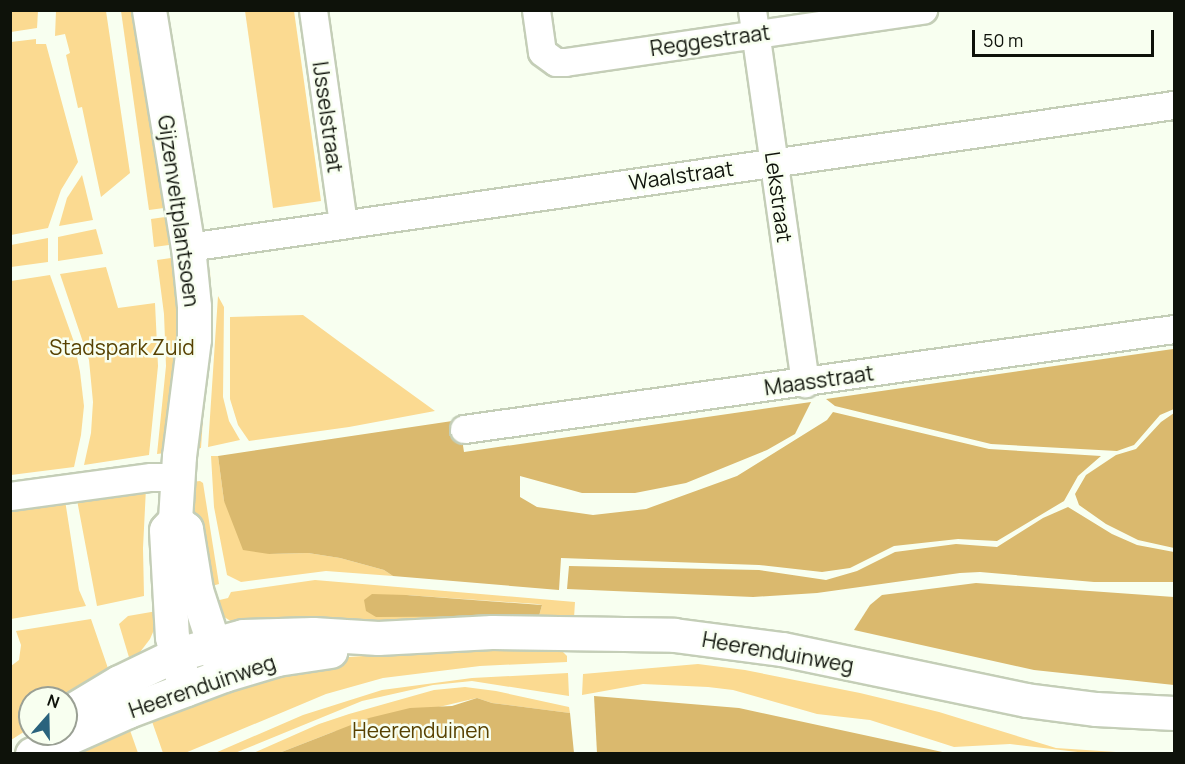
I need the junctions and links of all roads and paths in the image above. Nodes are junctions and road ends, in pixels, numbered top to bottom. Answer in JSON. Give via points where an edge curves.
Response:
{"nodes":[{"id":1,"x":149,"y":10,"type":"edge"},
{"id":2,"x":313,"y":10,"type":"edge"},
{"id":3,"x":536,"y":10,"type":"edge"},
{"id":4,"x":923,"y":10,"type":"edge"},
{"id":5,"x":754,"y":22,"type":"edge"},
{"id":6,"x":1174,"y":105,"type":"edge"},
{"id":7,"x":774,"y":162,"type":"junction"},
{"id":8,"x":343,"y":223,"type":"junction"},
{"id":9,"x":188,"y":247,"type":"junction"},
{"id":10,"x":1174,"y":329,"type":"edge"},
{"id":11,"x":805,"y":382,"type":"junction"},
{"id":12,"x":464,"y":429,"type":"dead end"},
{"id":13,"x":178,"y":477,"type":"junction"},
{"id":14,"x":10,"y":496,"type":"edge"},
{"id":15,"x":175,"y":519,"type":"junction"},
{"id":16,"x":378,"y":638,"type":"junction"},
{"id":17,"x":213,"y":643,"type":"junction"},
{"id":18,"x":175,"y":655,"type":"junction"},
{"id":19,"x":224,"y":675,"type":"junction"},
{"id":20,"x":185,"y":689,"type":"junction"},
{"id":21,"x":78,"y":707,"type":"edge"},
{"id":22,"x":1174,"y":713,"type":"edge"},
{"id":23,"x":32,"y":753,"type":"edge"}],
"edges":[{"from":1,"to":9,"type":"main road","name":"Gijzenveltplantsoen"},
{"from":2,"to":8,"type":"street","name":"IJsselstraat"},
{"from":3,"to":5,"type":"street","name":"Reggestraat","via":[[543,52],[556,62]]},
{"from":4,"to":5,"type":"street","name":"Reggestraat"},
{"from":5,"to":7,"type":"street","name":"Lekstraat"},
{"from":6,"to":7,"type":"street","name":"Waalstraat"},
{"from":7,"to":8,"type":"street","name":"Waalstraat"},
{"from":7,"to":11,"type":"street","name":"Lekstraat"},
{"from":8,"to":9,"type":"street","name":"Waalstraat"},
{"from":9,"to":13,"type":"main road","name":"Gijzenveltplantsoen","via":[[194,339]]},
{"from":10,"to":11,"type":"street","name":"Maasstraat"},
{"from":11,"to":12,"type":"street","name":"Maasstraat"},
{"from":13,"to":14,"type":"street","via":[[151,477]]},
{"from":13,"to":15,"type":"main road","name":"Gijzenveltplantsoen"},
{"from":15,"to":17,"type":"main road","via":[[186,529],[196,590]]},
{"from":15,"to":18,"type":"main road","name":"Gijzenveltplantsoen","via":[[166,531],[168,601]]},
{"from":16,"to":17,"type":"main road","name":"Heerenduinweg","via":[[277,634]]},
{"from":16,"to":19,"type":"main road","name":"Heerenduinweg","via":[[361,646],[277,659]]},
{"from":16,"to":22,"type":"main road","name":"Heerenduinweg","via":[[492,632],[674,635],[782,649],[1026,700]]},
{"from":17,"to":18,"type":"main road","name":"Heerenduinweg"},
{"from":17,"to":19,"type":"main road"},
{"from":18,"to":20,"type":"main road","name":"Gijzenveltplantsoen"},
{"from":18,"to":21,"type":"main road","name":"Heerenduinweg"},
{"from":19,"to":20,"type":"main road","name":"Heerenduinweg"},
{"from":20,"to":23,"type":"main road","name":"Heerenduinweg"}]}
